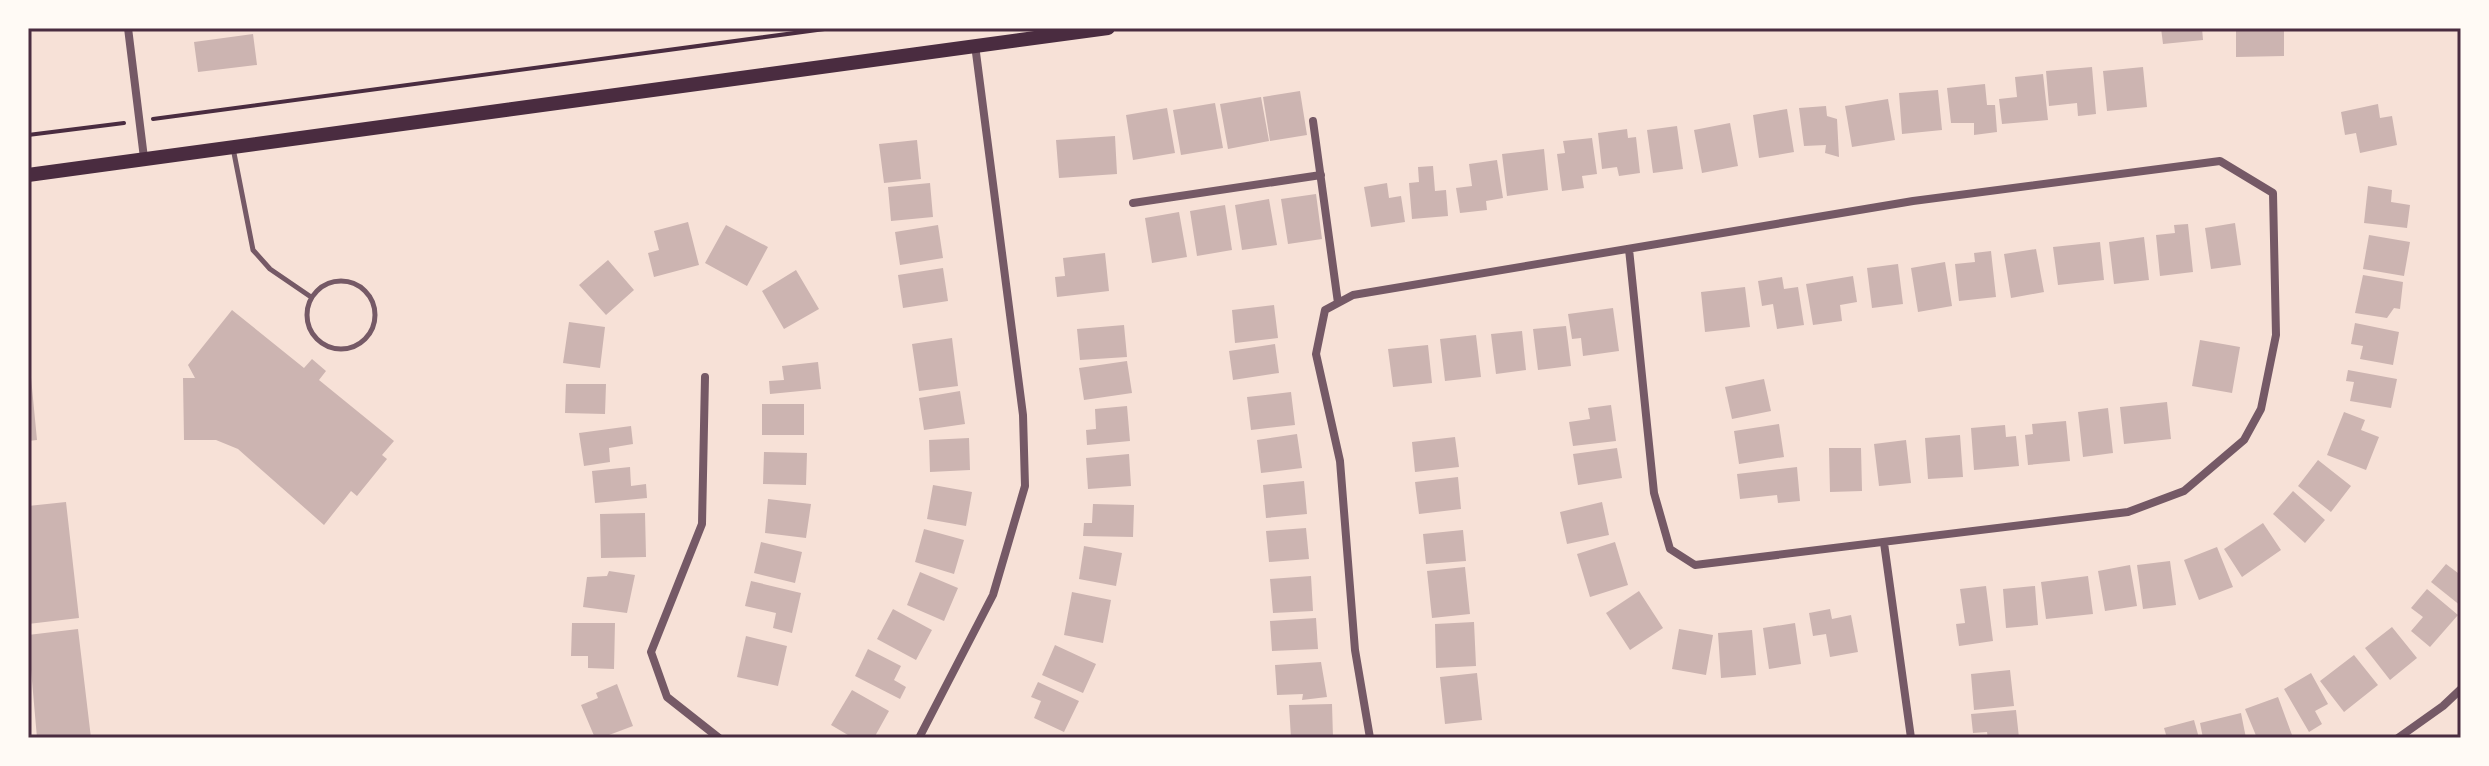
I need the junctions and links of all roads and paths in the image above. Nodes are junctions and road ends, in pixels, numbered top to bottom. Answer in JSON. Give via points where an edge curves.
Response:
{"nodes":[{"id":1,"x":128,"y":28,"type":"edge"},
{"id":2,"x":832,"y":28,"type":"edge"},
{"id":3,"x":1108,"y":28,"type":"edge"},
{"id":4,"x":975,"y":45,"type":"junction"},
{"id":5,"x":160,"y":118,"type":"dead end"},
{"id":6,"x":1313,"y":121,"type":"dead end"},
{"id":7,"x":116,"y":124,"type":"dead end"},
{"id":8,"x":28,"y":135,"type":"edge"},
{"id":9,"x":233,"y":148,"type":"junction"},
{"id":10,"x":144,"y":158,"type":"junction"},
{"id":11,"x":28,"y":175,"type":"edge"},
{"id":12,"x":1321,"y":175,"type":"junction"},
{"id":13,"x":1133,"y":203,"type":"dead end"},
{"id":14,"x":1629,"y":249,"type":"junction"},
{"id":15,"x":311,"y":297,"type":"junction"},
{"id":16,"x":1338,"y":303,"type":"junction"},
{"id":17,"x":705,"y":377,"type":"dead end"},
{"id":18,"x":1884,"y":543,"type":"junction"},
{"id":19,"x":2461,"y":689,"type":"edge"},
{"id":20,"x":719,"y":738,"type":"edge"},
{"id":21,"x":919,"y":738,"type":"edge"},
{"id":22,"x":1370,"y":738,"type":"edge"},
{"id":23,"x":1911,"y":738,"type":"edge"},
{"id":24,"x":2398,"y":738,"type":"edge"}],
"edges":[{"from":1,"to":10,"type":"street"},
{"from":2,"to":5,"type":"path"},
{"from":3,"to":4,"type":"main road"},
{"from":4,"to":9,"type":"main road"},
{"from":4,"to":21,"type":"street","via":[[1023,415],[1025,486],[993,595]]},
{"from":6,"to":12,"type":"street"},
{"from":7,"to":8,"type":"path"},
{"from":9,"to":10,"type":"main road"},
{"from":9,"to":15,"type":"lane","via":[[253,250],[270,269]]},
{"from":10,"to":11,"type":"main road"},
{"from":12,"to":13,"type":"street"},
{"from":12,"to":16,"type":"street"},
{"from":14,"to":16,"type":"street","via":[[1353,295]]},
{"from":14,"to":18,"type":"street","via":[[1654,493],[1670,549],[1695,565]]},
{"from":14,"to":18,"type":"street","via":[[1913,201],[2220,161],[2273,193],[2276,335],[2261,409],[2244,440],[2184,491],[2128,512]]},
{"from":15,"to":15,"type":"lane","via":[[307,321],[319,342],[342,350],[365,341],[376,319],[371,296],[353,282],[329,282]]},
{"from":16,"to":22,"type":"street","via":[[1325,310],[1316,354],[1340,461],[1355,650]]},
{"from":17,"to":20,"type":"street","via":[[702,524],[651,652],[667,697]]},
{"from":18,"to":23,"type":"street"},
{"from":19,"to":24,"type":"street"}]}
